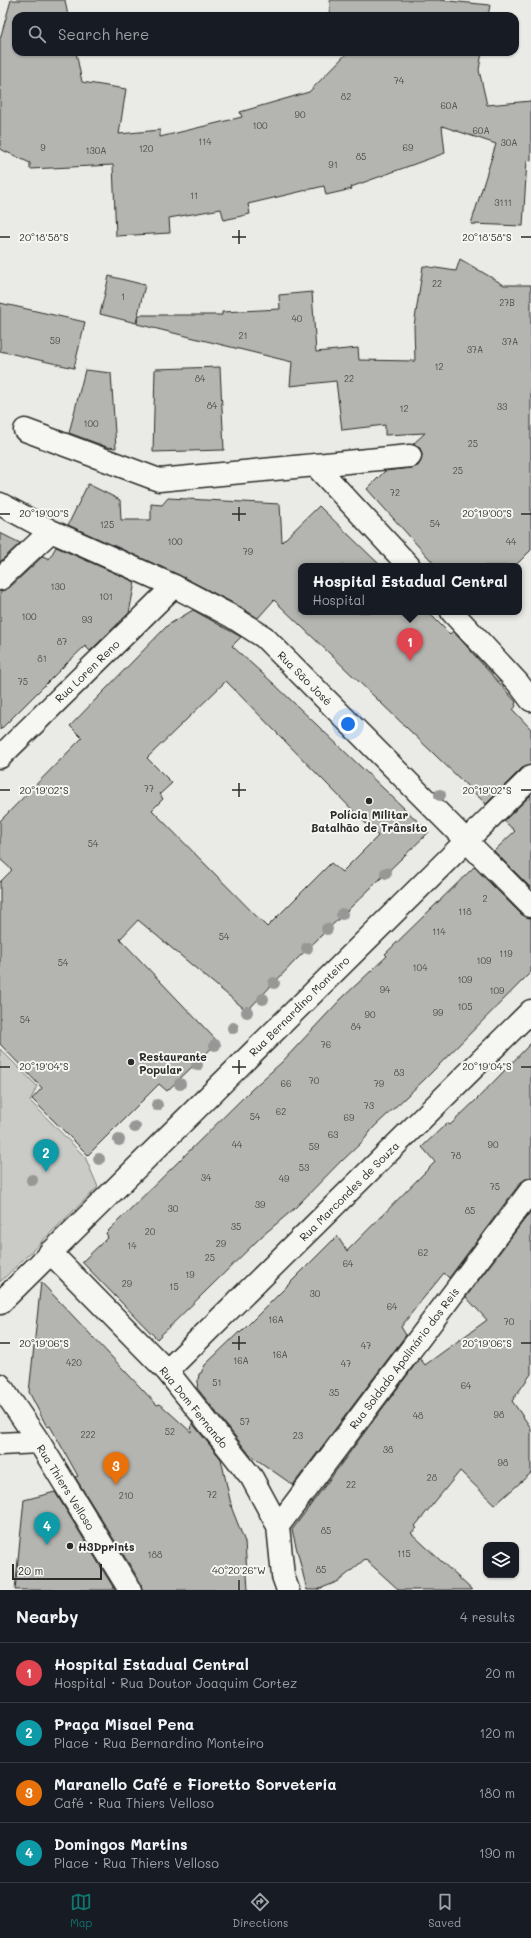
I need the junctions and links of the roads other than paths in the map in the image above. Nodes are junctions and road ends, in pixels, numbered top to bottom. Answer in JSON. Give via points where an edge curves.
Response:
{"nodes":[{"id":1,"x":25,"y":430,"type":"dead end"},
{"id":2,"x":410,"y":456,"type":"dead end"},
{"id":3,"x":315,"y":465,"type":"junction"},
{"id":4,"x":0,"y":504,"type":"edge"},
{"id":5,"x":51,"y":531,"type":"junction"},
{"id":6,"x":406,"y":563,"type":"edge"},
{"id":7,"x":0,"y":578,"type":"edge"},
{"id":8,"x":174,"y":586,"type":"junction"},
{"id":9,"x":455,"y":615,"type":"edge"},
{"id":10,"x":531,"y":700,"type":"edge"},
{"id":11,"x":0,"y":756,"type":"edge"},
{"id":12,"x":531,"y":777,"type":"edge"},
{"id":13,"x":466,"y":840,"type":"junction"},
{"id":14,"x":531,"y":906,"type":"edge"},
{"id":15,"x":531,"y":1011,"type":"edge"},
{"id":16,"x":531,"y":1190,"type":"edge"},
{"id":17,"x":50,"y":1252,"type":"junction"},
{"id":18,"x":0,"y":1303,"type":"edge"},
{"id":19,"x":167,"y":1371,"type":"junction"},
{"id":20,"x":0,"y":1385,"type":"edge"},
{"id":21,"x":39,"y":1442,"type":"junction"},
{"id":22,"x":0,"y":1444,"type":"edge"},
{"id":23,"x":278,"y":1526,"type":"junction"},
{"id":24,"x":130,"y":1590,"type":"edge"},
{"id":25,"x":288,"y":1590,"type":"edge"}],
"edges":[{"from":1,"to":3,"type":"street","via":[[159,480]]},
{"from":2,"to":3,"type":"street"},
{"from":3,"to":6,"type":"street"},
{"from":4,"to":5,"type":"street","name":"Rua São José"},
{"from":5,"to":7,"type":"street"},
{"from":5,"to":8,"type":"street","name":"Rua São José"},
{"from":8,"to":11,"type":"street","name":"Rua Loren Reno"},
{"from":8,"to":13,"type":"street","name":"Rua São José","via":[[231,616],[264,637]]},
{"from":9,"to":10,"type":"street"},
{"from":12,"to":13,"type":"street","name":"Rua Bernardino Monteiro"},
{"from":13,"to":14,"type":"street","name":"Rua São José"},
{"from":13,"to":17,"type":"street","name":"Rua Bernardino Monteiro"},
{"from":15,"to":19,"type":"street","name":"Rua Marcondes de Souza"},
{"from":16,"to":23,"type":"street","name":"Rua Soldado Apolinário dos Reis"},
{"from":17,"to":18,"type":"street","name":"Rua Bernardino Monteiro"},
{"from":17,"to":19,"type":"street","name":"Rua Dom Fernando"},
{"from":19,"to":23,"type":"street","name":"Rua Dom Fernando","via":[[252,1478]]},
{"from":20,"to":21,"type":"street","name":"Rua Thiers Velloso"},
{"from":21,"to":22,"type":"street"},
{"from":21,"to":24,"type":"street","name":"Rua Thiers Velloso"},
{"from":23,"to":25,"type":"street","name":"Rua Dom Fernando","via":[[283,1576]]}]}
